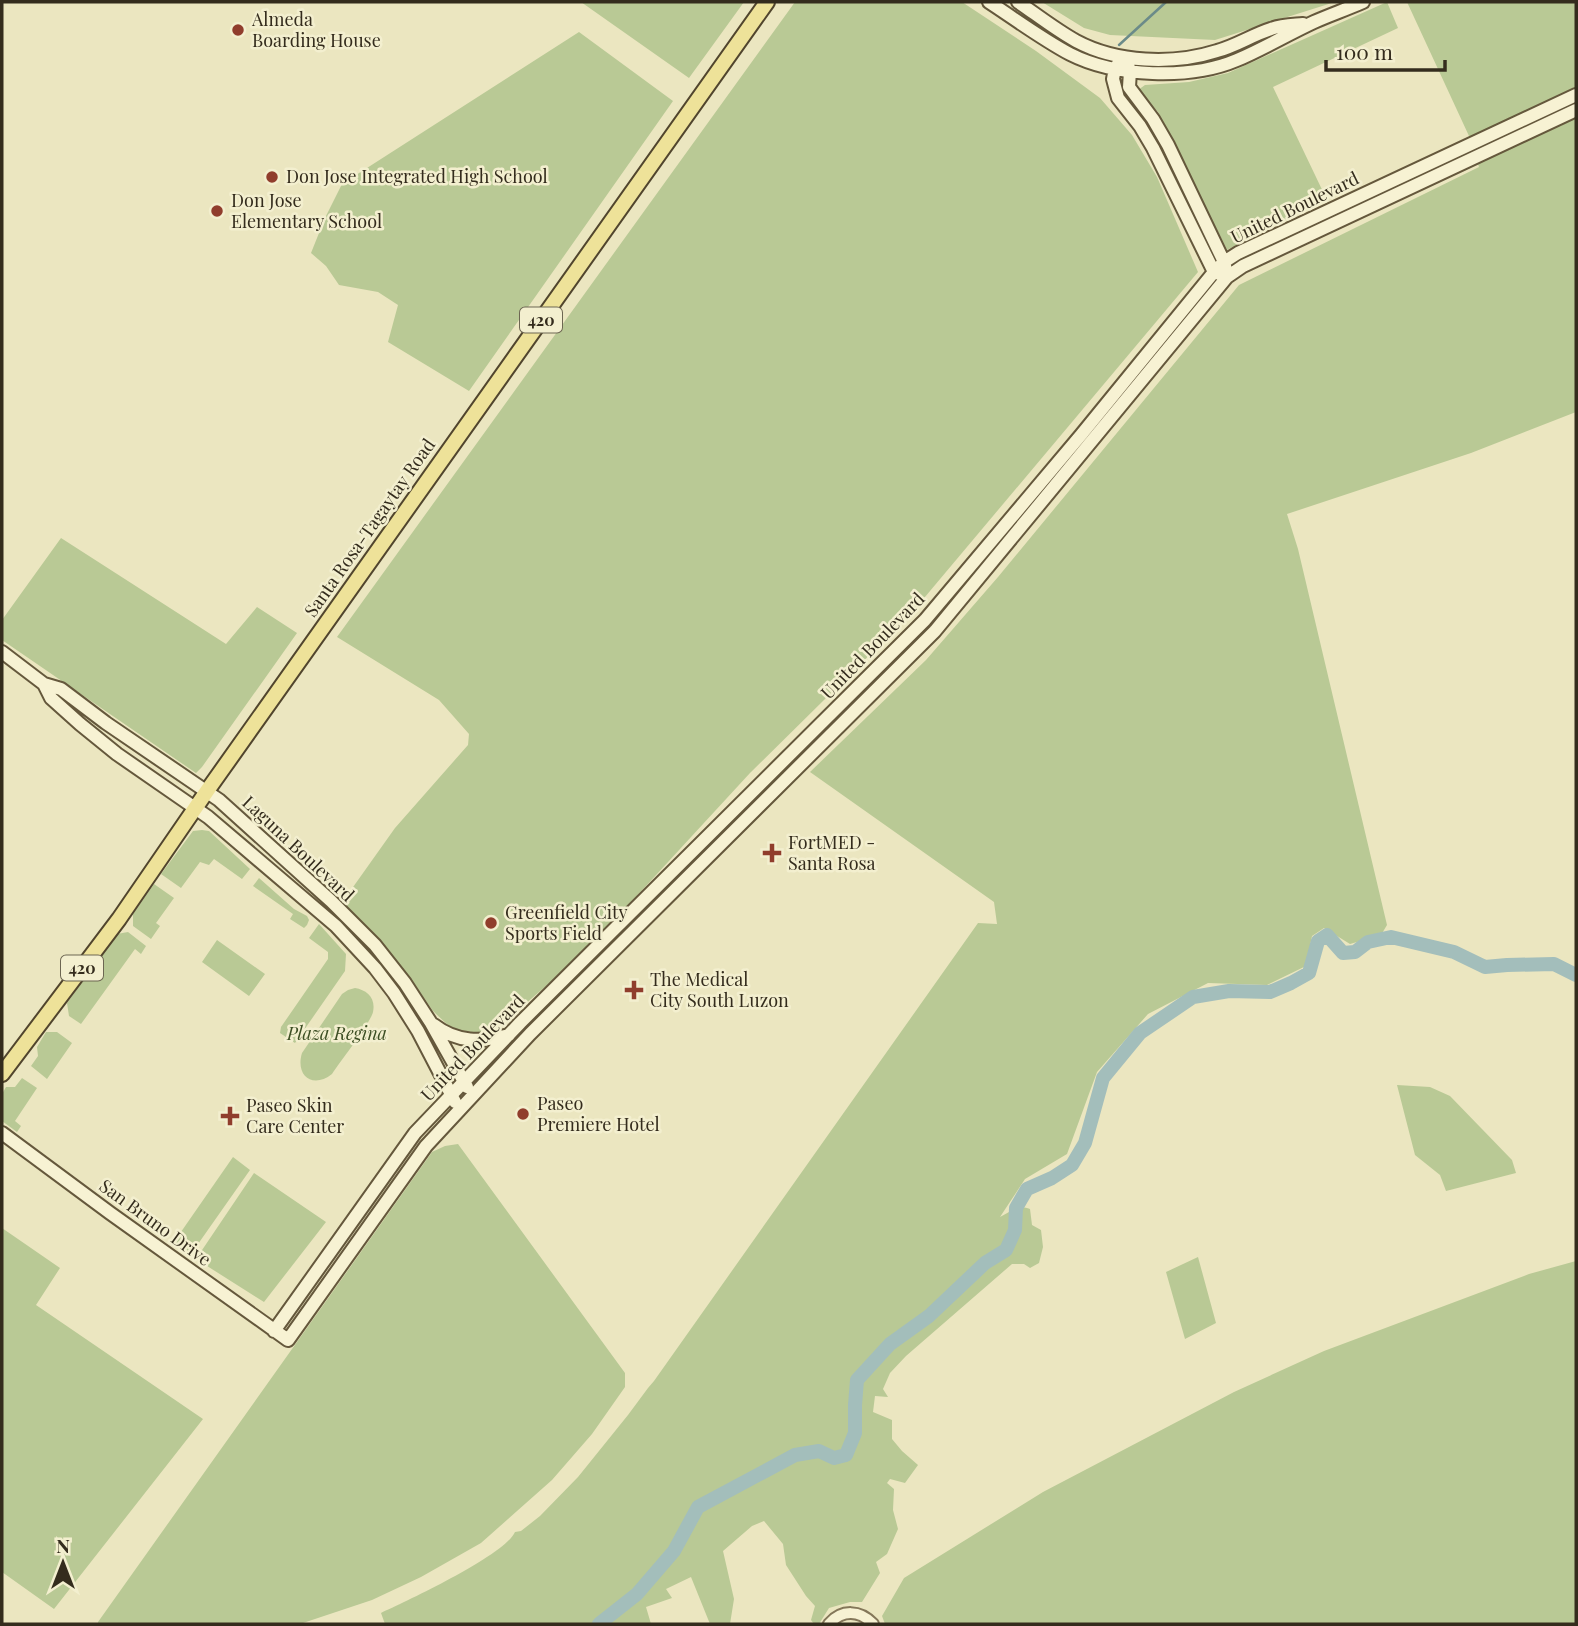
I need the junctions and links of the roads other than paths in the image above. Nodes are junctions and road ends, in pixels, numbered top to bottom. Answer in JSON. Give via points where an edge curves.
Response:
{"nodes":[{"id":1,"x":767,"y":2,"type":"edge"},
{"id":2,"x":989,"y":2,"type":"edge"},
{"id":3,"x":1018,"y":2,"type":"edge"},
{"id":4,"x":1363,"y":2,"type":"edge"},
{"id":5,"x":1314,"y":22,"type":"junction"},
{"id":6,"x":1124,"y":57,"type":"junction"},
{"id":7,"x":1115,"y":68,"type":"junction"},
{"id":8,"x":1130,"y":71,"type":"junction"},
{"id":9,"x":1576,"y":95,"type":"edge"},
{"id":10,"x":1576,"y":110,"type":"edge"},
{"id":11,"x":1224,"y":262,"type":"junction"},
{"id":12,"x":1221,"y":274,"type":"junction"},
{"id":13,"x":2,"y":652,"type":"edge"},
{"id":14,"x":44,"y":684,"type":"junction"},
{"id":15,"x":207,"y":791,"type":"junction"},
{"id":16,"x":195,"y":808,"type":"junction"},
{"id":17,"x":375,"y":945,"type":"junction"},
{"id":18,"x":364,"y":956,"type":"junction"},
{"id":19,"x":431,"y":1023,"type":"junction"},
{"id":20,"x":509,"y":1034,"type":"junction"},
{"id":21,"x":2,"y":1074,"type":"edge"},
{"id":22,"x":464,"y":1082,"type":"junction"},
{"id":23,"x":451,"y":1095,"type":"junction"},
{"id":24,"x":472,"y":1096,"type":"junction"},
{"id":25,"x":460,"y":1109,"type":"junction"},
{"id":26,"x":2,"y":1133,"type":"edge"},
{"id":27,"x":274,"y":1331,"type":"junction"},
{"id":28,"x":288,"y":1340,"type":"joint"},
{"id":29,"x":829,"y":1624,"type":"edge"},
{"id":30,"x":873,"y":1624,"type":"edge"}],
"edges":[{"from":1,"to":15,"type":"main road","name":"Santa Rosa-Tagaytay Road","number":"420"},
{"from":2,"to":7,"type":"main road","via":[[1070,54]]},
{"from":3,"to":6,"type":"main road","via":[[1075,41]]},
{"from":4,"to":5,"type":"main road"},
{"from":5,"to":6,"type":"main road","via":[[1272,28],[1202,56]]},
{"from":5,"to":8,"type":"main road","via":[[1235,61],[1205,69]]},
{"from":6,"to":7,"type":"main road"},
{"from":6,"to":8,"type":"main road"},
{"from":7,"to":8,"type":"main road"},
{"from":7,"to":12,"type":"main road","via":[[1118,98],[1153,148]]},
{"from":8,"to":11,"type":"main road","via":[[1129,87],[1168,145]]},
{"from":9,"to":11,"type":"main road","name":"United Boulevard"},
{"from":10,"to":12,"type":"main road","name":"United Boulevard"},
{"from":11,"to":12,"type":"main road"},
{"from":12,"to":20,"type":"main road","name":"United Boulevard","via":[[925,620]]},
{"from":12,"to":24,"type":"main road","name":"United Boulevard","via":[[935,631]]},
{"from":13,"to":14,"type":"main road","name":"Laguna Boulevard"},
{"from":14,"to":15,"type":"main road","name":"Laguna Boulevard","via":[[61,689]]},
{"from":14,"to":16,"type":"main road","name":"Laguna Boulevard","via":[[51,698],[80,724]]},
{"from":15,"to":16,"type":"main road","name":"Santa Rosa-Tagaytay Road","number":"420"},
{"from":15,"to":17,"type":"main road","name":"Laguna Boulevard"},
{"from":16,"to":18,"type":"main road","name":"Laguna Boulevard","via":[[336,926]]},
{"from":16,"to":21,"type":"main road","name":"Santa Rosa-Tagaytay Road","number":"420","via":[[119,919]]},
{"from":17,"to":18,"type":"main road"},
{"from":17,"to":19,"type":"main road","name":"Laguna Boulevard"},
{"from":18,"to":23,"type":"main road","name":"Laguna Boulevard","via":[[418,1031]]},
{"from":19,"to":20,"type":"main road","via":[[445,1033],[475,1041]]},
{"from":19,"to":22,"type":"main road","name":"Laguna Boulevard"},
{"from":20,"to":22,"type":"main road","name":"United Boulevard"},
{"from":22,"to":23,"type":"main road","name":"United Boulevard"},
{"from":22,"to":24,"type":"main road","name":"Laguna Boulevard"},
{"from":23,"to":25,"type":"main road","name":"Laguna Boulevard"},
{"from":23,"to":27,"type":"main road","name":"United Boulevard","via":[[415,1133]]},
{"from":24,"to":25,"type":"main road","name":"United Boulevard"},
{"from":25,"to":28,"type":"main road","name":"United Boulevard","via":[[426,1146]]},
{"from":26,"to":27,"type":"main road","name":"San Bruno Drive"},
{"from":27,"to":28,"type":"main road","name":"San Bruno Drive"},
{"from":29,"to":30,"type":"street","via":[[851,1613]]}]}
